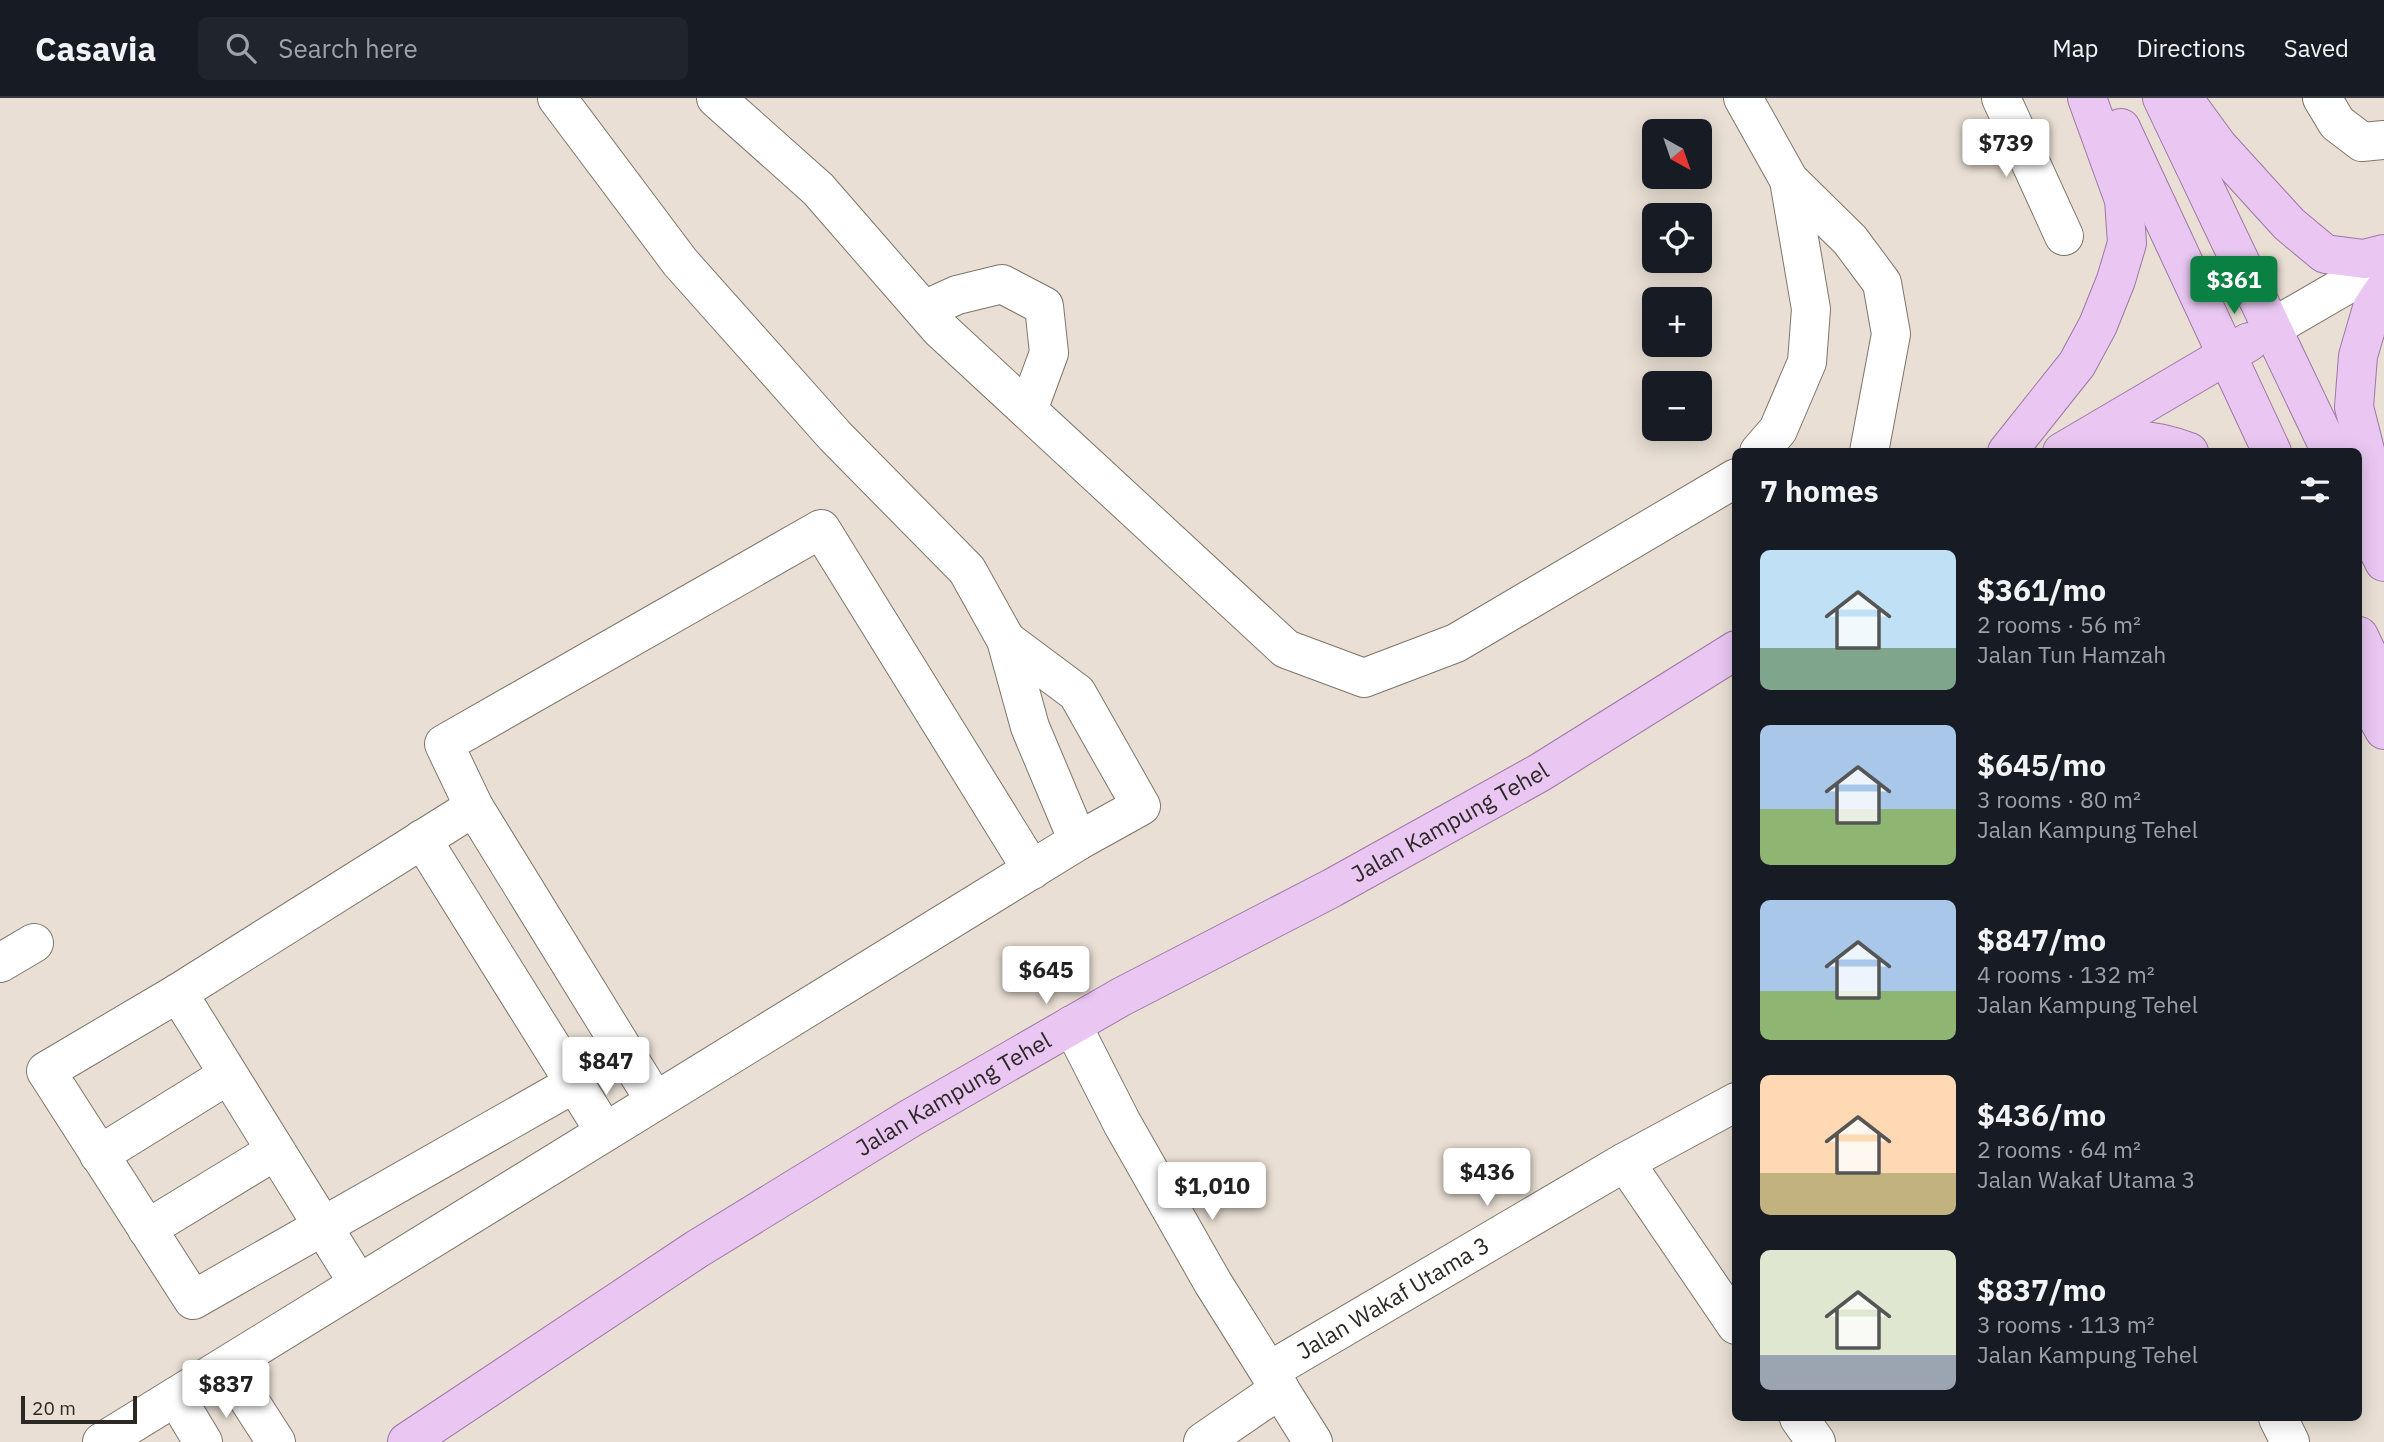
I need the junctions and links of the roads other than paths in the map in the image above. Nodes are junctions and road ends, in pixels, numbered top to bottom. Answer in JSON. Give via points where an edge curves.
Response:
{"nodes":[{"id":1,"x":557,"y":98,"type":"edge"},
{"id":2,"x":716,"y":98,"type":"edge"},
{"id":3,"x":1743,"y":98,"type":"edge"},
{"id":4,"x":2001,"y":98,"type":"edge"},
{"id":5,"x":2087,"y":98,"type":"edge"},
{"id":6,"x":2107,"y":98,"type":"edge"},
{"id":7,"x":2162,"y":98,"type":"edge"},
{"id":8,"x":2183,"y":98,"type":"edge"},
{"id":9,"x":2322,"y":98,"type":"edge"},
{"id":10,"x":2384,"y":140,"type":"edge"},
{"id":11,"x":1789,"y":180,"type":"junction"},
{"id":12,"x":2064,"y":236,"type":"dead end"},
{"id":13,"x":2384,"y":254,"type":"edge"},
{"id":14,"x":2384,"y":263,"type":"edge"},
{"id":15,"x":2384,"y":290,"type":"edge"},
{"id":16,"x":924,"y":310,"type":"junction"},
{"id":17,"x":2272,"y":328,"type":"junction"},
{"id":18,"x":2227,"y":355,"type":"junction"},
{"id":19,"x":1028,"y":410,"type":"junction"},
{"id":20,"x":1762,"y":448,"type":"edge"},
{"id":21,"x":1869,"y":448,"type":"edge"},
{"id":22,"x":2010,"y":448,"type":"edge"},
{"id":23,"x":2069,"y":448,"type":"edge"},
{"id":24,"x":2095,"y":448,"type":"edge"},
{"id":25,"x":2179,"y":448,"type":"edge"},
{"id":26,"x":2270,"y":448,"type":"edge"},
{"id":27,"x":2329,"y":448,"type":"edge"},
{"id":28,"x":1732,"y":480,"type":"edge"},
{"id":29,"x":2384,"y":503,"type":"edge"},
{"id":30,"x":2362,"y":516,"type":"edge"},
{"id":31,"x":2384,"y":562,"type":"edge"},
{"id":32,"x":1006,"y":640,"type":"junction"},
{"id":33,"x":2362,"y":642,"type":"edge"},
{"id":34,"x":1732,"y":652,"type":"edge"},
{"id":35,"x":2384,"y":689,"type":"edge"},
{"id":36,"x":2362,"y":690,"type":"edge"},
{"id":37,"x":2384,"y":730,"type":"edge"},
{"id":38,"x":474,"y":807,"type":"junction"},
{"id":39,"x":422,"y":839,"type":"junction"},
{"id":40,"x":1078,"y":841,"type":"junction"},
{"id":41,"x":1032,"y":870,"type":"junction"},
{"id":42,"x":34,"y":943,"type":"dead end"},
{"id":43,"x":0,"y":963,"type":"edge"},
{"id":44,"x":178,"y":993,"type":"junction"},
{"id":45,"x":1072,"y":1025,"type":"junction"},
{"id":46,"x":228,"y":1075,"type":"junction"},
{"id":47,"x":575,"y":1083,"type":"junction"},
{"id":48,"x":655,"y":1101,"type":"junction"},
{"id":49,"x":1732,"y":1104,"type":"edge"},
{"id":50,"x":606,"y":1132,"type":"junction"},
{"id":51,"x":275,"y":1151,"type":"junction"},
{"id":52,"x":99,"y":1155,"type":"junction"},
{"id":53,"x":1625,"y":1162,"type":"junction"},
{"id":54,"x":322,"y":1225,"type":"junction"},
{"id":55,"x":147,"y":1229,"type":"junction"},
{"id":56,"x":358,"y":1283,"type":"junction"},
{"id":57,"x":1732,"y":1319,"type":"edge"},
{"id":58,"x":227,"y":1366,"type":"junction"},
{"id":59,"x":1274,"y":1380,"type":"junction"},
{"id":60,"x":176,"y":1397,"type":"junction"},
{"id":61,"x":1801,"y":1421,"type":"edge"},
{"id":62,"x":2280,"y":1421,"type":"edge"},
{"id":63,"x":102,"y":1442,"type":"edge"},
{"id":64,"x":203,"y":1442,"type":"edge"},
{"id":65,"x":276,"y":1442,"type":"edge"},
{"id":66,"x":407,"y":1442,"type":"edge"},
{"id":67,"x":1203,"y":1442,"type":"edge"},
{"id":68,"x":1314,"y":1442,"type":"edge"},
{"id":69,"x":1816,"y":1442,"type":"edge"},
{"id":70,"x":2290,"y":1442,"type":"edge"}],
"edges":[{"from":1,"to":32,"type":"street","via":[[680,262],[835,436],[967,569]]},
{"from":2,"to":16,"type":"street","via":[[818,189]]},
{"from":3,"to":11,"type":"street"},
{"from":4,"to":12,"type":"street"},
{"from":5,"to":22,"type":"main road","via":[[2123,200],[2127,243],[2098,325],[2077,363]]},
{"from":6,"to":18,"type":"main road"},
{"from":7,"to":17,"type":"main road"},
{"from":8,"to":13,"type":"main road","via":[[2218,146],[2289,224],[2325,254],[2364,259]]},
{"from":9,"to":10,"type":"street","via":[[2337,122],[2362,142]]},
{"from":11,"to":20,"type":"street","via":[[1811,309],[1807,362],[1778,430]]},
{"from":11,"to":21,"type":"street","via":[[1850,240],[1882,283],[1891,334]]},
{"from":14,"to":17,"type":"street"},
{"from":15,"to":29,"type":"main road","via":[[2372,308],[2358,356],[2354,407]]},
{"from":16,"to":19,"type":"street"},
{"from":16,"to":19,"type":"street","via":[[957,295],[1002,285],[1044,306],[1049,353]]},
{"from":17,"to":18,"type":"main road"},
{"from":17,"to":27,"type":"main road"},
{"from":18,"to":23,"type":"main road"},
{"from":18,"to":26,"type":"main road"},
{"from":19,"to":28,"type":"street","via":[[1286,649],[1364,678],[1456,643]]},
{"from":24,"to":25,"type":"main road","via":[[2132,439]]},
{"from":30,"to":31,"type":"main road"},
{"from":32,"to":40,"type":"street","via":[[1030,727]]},
{"from":32,"to":40,"type":"street","via":[[1077,693],[1141,806]]},
{"from":33,"to":35,"type":"main road"},
{"from":34,"to":45,"type":"main road","name":"Jalan Kampung Tehel","via":[[1539,773]]},
{"from":36,"to":37,"type":"main road"},
{"from":38,"to":39,"type":"street"},
{"from":38,"to":41,"type":"street","via":[[444,744],[821,529]]},
{"from":38,"to":48,"type":"street"},
{"from":39,"to":44,"type":"street"},
{"from":39,"to":47,"type":"street"},
{"from":40,"to":41,"type":"street"},
{"from":41,"to":48,"type":"street"},
{"from":42,"to":43,"type":"street"},
{"from":44,"to":46,"type":"street"},
{"from":44,"to":52,"type":"street","via":[[46,1071]]},
{"from":45,"to":59,"type":"street","via":[[1213,1283]]},
{"from":45,"to":66,"type":"main road","name":"Jalan Kampung Tehel","via":[[709,1242]]},
{"from":46,"to":51,"type":"street"},
{"from":46,"to":52,"type":"street"},
{"from":47,"to":50,"type":"street"},
{"from":47,"to":54,"type":"street"},
{"from":48,"to":50,"type":"street"},
{"from":49,"to":53,"type":"street","name":"Jalan Wakaf Utama 3"},
{"from":50,"to":56,"type":"street"},
{"from":51,"to":54,"type":"street"},
{"from":51,"to":55,"type":"street"},
{"from":52,"to":55,"type":"street"},
{"from":53,"to":57,"type":"street"},
{"from":53,"to":59,"type":"street","name":"Jalan Wakaf Utama 3"},
{"from":54,"to":55,"type":"street","via":[[192,1300]]},
{"from":54,"to":56,"type":"street"},
{"from":56,"to":58,"type":"street"},
{"from":58,"to":60,"type":"street"},
{"from":58,"to":65,"type":"street"},
{"from":59,"to":67,"type":"street","name":"Jalan Wakaf Utama 3"},
{"from":59,"to":68,"type":"street"},
{"from":60,"to":63,"type":"street"},
{"from":60,"to":64,"type":"street"},
{"from":61,"to":69,"type":"street"},
{"from":62,"to":70,"type":"street"}]}
